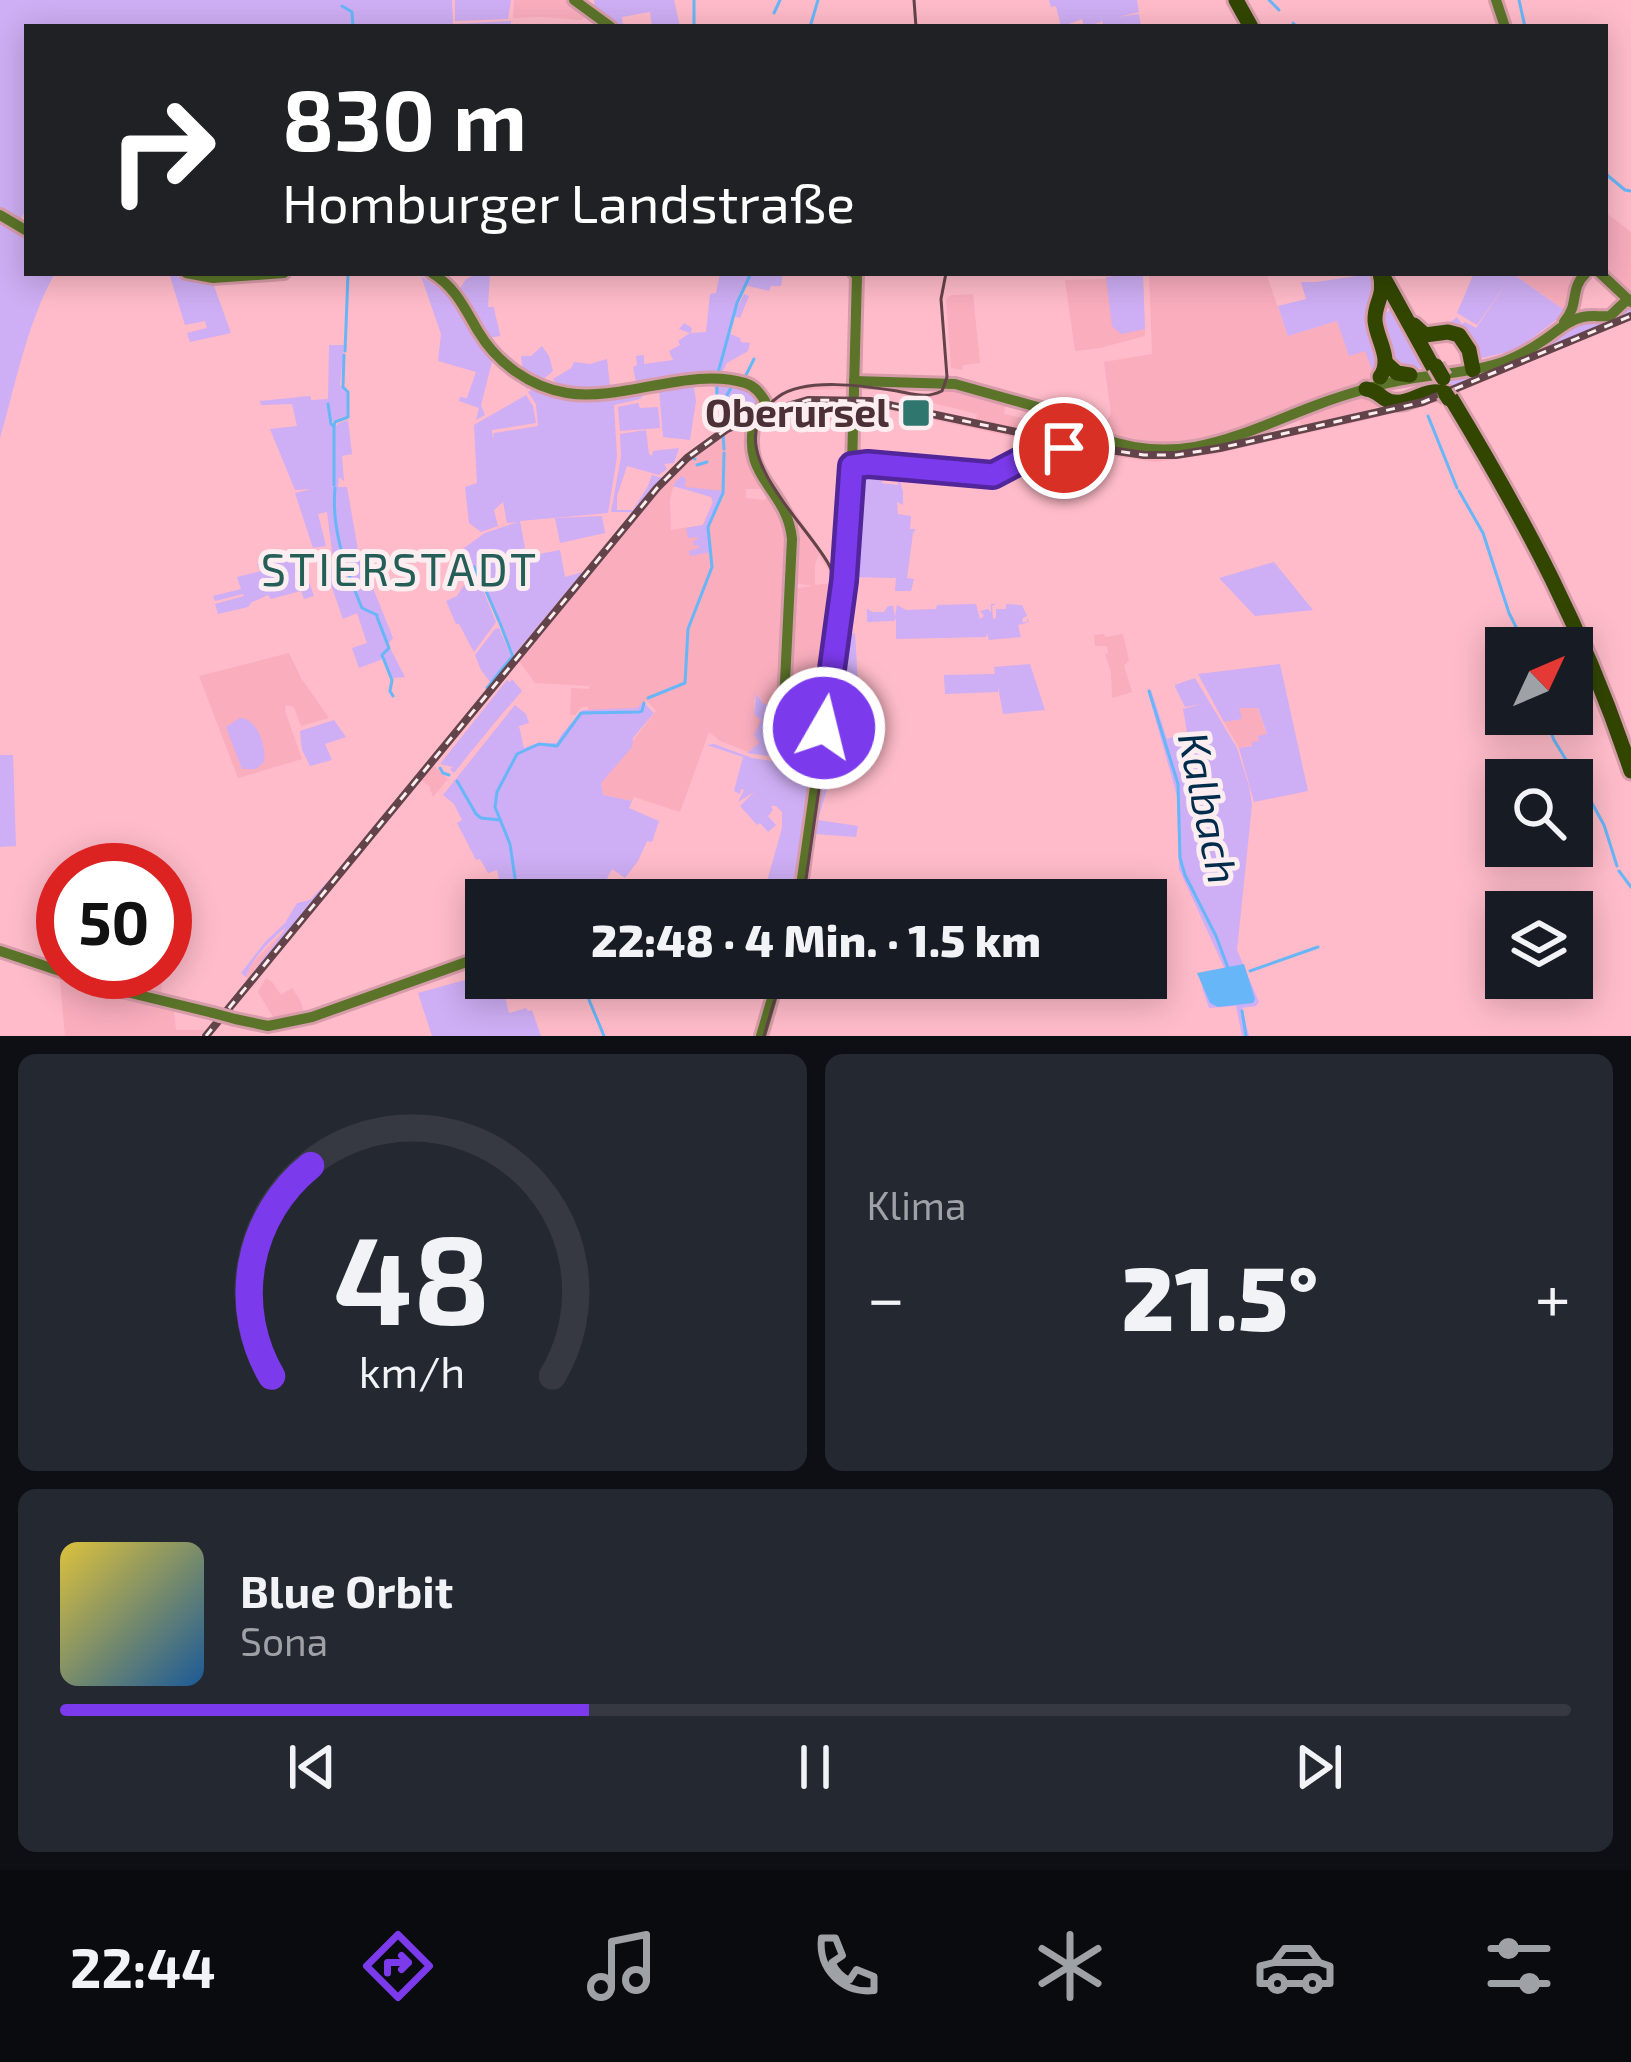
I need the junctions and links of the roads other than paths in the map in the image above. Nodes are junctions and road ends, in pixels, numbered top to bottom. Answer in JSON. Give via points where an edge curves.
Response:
{"nodes":[{"id":1,"x":574,"y":0,"type":"edge"},
{"id":2,"x":606,"y":24,"type":"edge"},
{"id":3,"x":202,"y":276,"type":"edge"},
{"id":4,"x":241,"y":276,"type":"edge"},
{"id":5,"x":436,"y":276,"type":"edge"},
{"id":6,"x":855,"y":276,"type":"edge"},
{"id":7,"x":1382,"y":276,"type":"edge"},
{"id":8,"x":1384,"y":276,"type":"edge"},
{"id":9,"x":1583,"y":276,"type":"edge"},
{"id":10,"x":1603,"y":276,"type":"edge"},
{"id":11,"x":1627,"y":298,"type":"edge"},
{"id":12,"x":1568,"y":321,"type":"junction"},
{"id":13,"x":1410,"y":322,"type":"junction"},
{"id":14,"x":1376,"y":324,"type":"junction"},
{"id":15,"x":1444,"y":333,"type":"junction"},
{"id":16,"x":1495,"y":360,"type":"joint"},
{"id":17,"x":1469,"y":361,"type":"junction"},
{"id":18,"x":1410,"y":375,"type":"junction"},
{"id":19,"x":1378,"y":379,"type":"junction"},
{"id":20,"x":1441,"y":382,"type":"junction"},
{"id":21,"x":854,"y":386,"type":"junction"},
{"id":22,"x":1090,"y":435,"type":"junction"},
{"id":23,"x":852,"y":466,"type":"junction"},
{"id":24,"x":1553,"y":577,"type":"junction"},
{"id":25,"x":1572,"y":615,"type":"junction"},
{"id":26,"x":1579,"y":627,"type":"edge"},
{"id":27,"x":1579,"y":627,"type":"edge"},
{"id":28,"x":1593,"y":656,"type":"edge"},
{"id":29,"x":1593,"y":659,"type":"edge"},
{"id":30,"x":1600,"y":672,"type":"junction"},
{"id":31,"x":1631,"y":759,"type":"edge"},
{"id":32,"x":1631,"y":771,"type":"edge"},
{"id":33,"x":817,"y":775,"type":"junction"},
{"id":34,"x":802,"y":879,"type":"edge"},
{"id":35,"x":0,"y":951,"type":"edge"},
{"id":36,"x":465,"y":962,"type":"edge"},
{"id":37,"x":36,"y":963,"type":"edge"},
{"id":38,"x":160,"y":999,"type":"edge"},
{"id":39,"x":771,"y":999,"type":"edge"},
{"id":40,"x":760,"y":1036,"type":"edge"}],
"edges":[{"from":1,"to":2,"type":"main road"},
{"from":3,"to":4,"type":"main road"},
{"from":5,"to":33,"type":"main road","via":[[494,353],[538,384],[588,395],[738,382],[765,399],[750,449],[791,528],[786,758],[795,772]]},
{"from":6,"to":21,"type":"main road"},
{"from":7,"to":14,"type":"highway"},
{"from":8,"to":13,"type":"highway"},
{"from":9,"to":12,"type":"main road"},
{"from":10,"to":11,"type":"main road"},
{"from":11,"to":12,"type":"main road","via":[[1610,316]]},
{"from":12,"to":16,"type":"main road"},
{"from":12,"to":17,"type":"main road","via":[[1506,361]]},
{"from":13,"to":14,"type":"highway","via":[[1389,309]]},
{"from":13,"to":15,"type":"highway","via":[[1425,335]]},
{"from":13,"to":20,"type":"highway"},
{"from":14,"to":19,"type":"highway"},
{"from":15,"to":17,"type":"highway","via":[[1456,334]]},
{"from":15,"to":20,"type":"highway","via":[[1434,345]]},
{"from":16,"to":17,"type":"highway"},
{"from":17,"to":18,"type":"main road"},
{"from":17,"to":19,"type":"main road"},
{"from":18,"to":19,"type":"main road"},
{"from":18,"to":19,"type":"highway"},
{"from":19,"to":20,"type":"highway","via":[[1391,402]]},
{"from":19,"to":22,"type":"main road","via":[[1229,440],[1186,449]]},
{"from":20,"to":24,"type":"highway"},
{"from":20,"to":25,"type":"highway","via":[[1524,514]]},
{"from":21,"to":22,"type":"main road","via":[[955,384],[1054,414]]},
{"from":21,"to":23,"type":"main road"},
{"from":22,"to":23,"type":"main road","via":[[989,475]]},
{"from":23,"to":33,"type":"main road"},
{"from":24,"to":25,"type":"highway"},
{"from":24,"to":26,"type":"highway"},
{"from":25,"to":27,"type":"highway"},
{"from":25,"to":30,"type":"highway"},
{"from":28,"to":30,"type":"highway"},
{"from":29,"to":32,"type":"highway"},
{"from":30,"to":31,"type":"highway"},
{"from":33,"to":34,"type":"main road"},
{"from":35,"to":37,"type":"main road"},
{"from":36,"to":38,"type":"main road","bridge":true,"via":[[268,1026]]},
{"from":39,"to":40,"type":"main road"}]}
